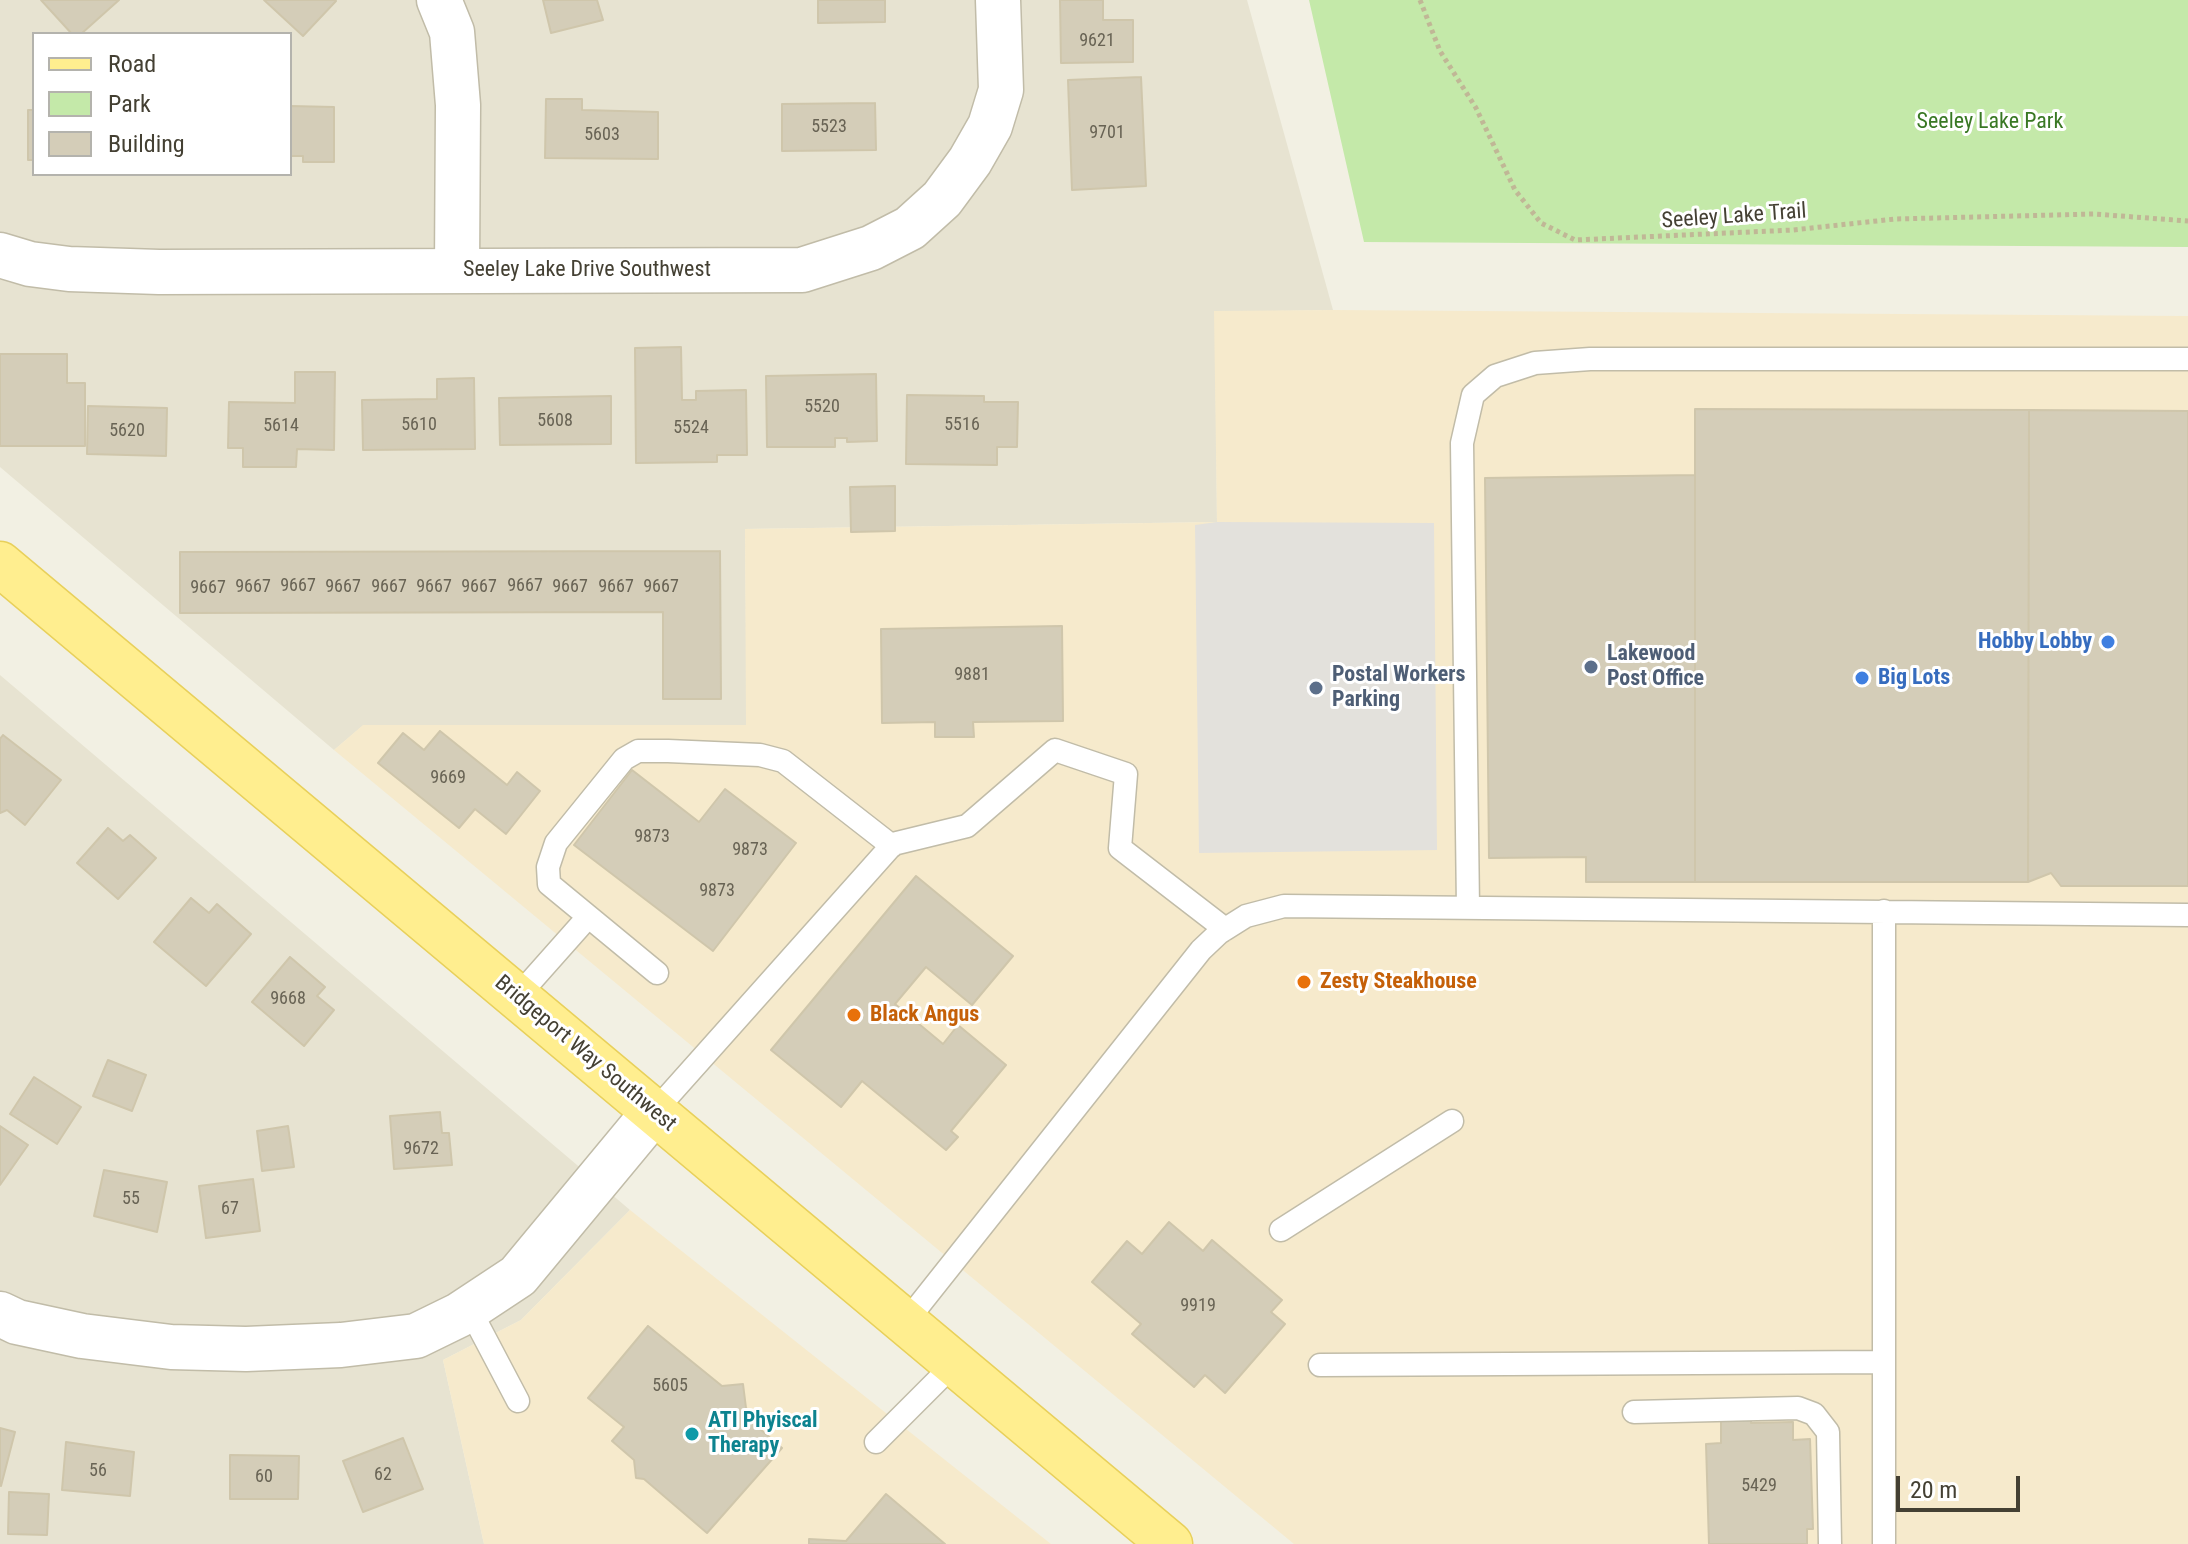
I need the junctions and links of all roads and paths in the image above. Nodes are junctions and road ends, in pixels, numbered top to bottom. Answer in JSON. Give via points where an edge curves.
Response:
{"nodes":[{"id":1,"x":439,"y":0,"type":"edge"},
{"id":2,"x":998,"y":0,"type":"edge"},
{"id":3,"x":1420,"y":0,"type":"edge"},
{"id":4,"x":2188,"y":221,"type":"edge"},
{"id":5,"x":0,"y":255,"type":"edge"},
{"id":6,"x":457,"y":270,"type":"junction"},
{"id":7,"x":2188,"y":359,"type":"edge"},
{"id":8,"x":0,"y":564,"type":"edge"},
{"id":9,"x":892,"y":846,"type":"junction"},
{"id":10,"x":1468,"y":908,"type":"junction"},
{"id":11,"x":1884,"y":911,"type":"junction"},
{"id":12,"x":2188,"y":915,"type":"edge"},
{"id":13,"x":588,"y":917,"type":"junction"},
{"id":14,"x":1225,"y":929,"type":"junction"},
{"id":15,"x":657,"y":973,"type":"dead end"},
{"id":16,"x":517,"y":997,"type":"junction"},
{"id":17,"x":654,"y":1112,"type":"junction"},
{"id":18,"x":1452,"y":1121,"type":"dead end"},
{"id":19,"x":1281,"y":1230,"type":"dead end"},
{"id":20,"x":469,"y":1308,"type":"junction"},
{"id":21,"x":0,"y":1314,"type":"edge"},
{"id":22,"x":905,"y":1323,"type":"junction"},
{"id":23,"x":1884,"y":1362,"type":"junction"},
{"id":24,"x":954,"y":1364,"type":"junction"},
{"id":25,"x":1320,"y":1365,"type":"dead end"},
{"id":26,"x":518,"y":1401,"type":"dead end"},
{"id":27,"x":1634,"y":1412,"type":"dead end"},
{"id":28,"x":876,"y":1442,"type":"dead end"},
{"id":29,"x":1170,"y":1544,"type":"edge"},
{"id":30,"x":1830,"y":1544,"type":"edge"},
{"id":31,"x":1884,"y":1544,"type":"edge"}],
"edges":[{"from":1,"to":6,"type":"street","via":[[452,32],[458,105]]},
{"from":2,"to":6,"type":"street","name":"Seeley Lake Drive Southwest","via":[[1001,90],[990,126],[942,199],[910,228],[871,248],[802,270]]},
{"from":3,"to":4,"type":"path","name":"Seeley Lake Trail","via":[[1440,51],[1476,108],[1515,190],[1541,223],[1575,240],[1793,230],[1895,219],[2094,214]]},
{"from":5,"to":6,"type":"street","name":"Seeley Lake Drive Southwest","via":[[69,269]]},
{"from":7,"to":10,"type":"lane","via":[[1590,359],[1535,363],[1495,376],[1473,395],[1462,443]]},
{"from":8,"to":16,"type":"main road","name":"Bridgeport Way Southwest"},
{"from":9,"to":13,"type":"lane","via":[[783,761],[760,755],[638,751],[624,759],[556,843],[548,867],[549,884]]},
{"from":9,"to":14,"type":"lane","via":[[967,826],[1055,750],[1126,774],[1120,848]]},
{"from":9,"to":17,"type":"lane"},
{"from":10,"to":11,"type":"lane"},
{"from":10,"to":14,"type":"lane","via":[[1284,906],[1246,916]]},
{"from":11,"to":12,"type":"lane"},
{"from":11,"to":23,"type":"lane"},
{"from":13,"to":15,"type":"lane"},
{"from":13,"to":16,"type":"lane"},
{"from":14,"to":22,"type":"lane","via":[[1201,950]]},
{"from":16,"to":17,"type":"main road","name":"Bridgeport Way Southwest"},
{"from":17,"to":20,"type":"street","via":[[518,1276]]},
{"from":17,"to":22,"type":"main road","name":"Bridgeport Way Southwest"},
{"from":18,"to":19,"type":"lane"},
{"from":20,"to":21,"type":"street","via":[[416,1336],[246,1349],[82,1336]]},
{"from":20,"to":26,"type":"lane"},
{"from":22,"to":24,"type":"main road","name":"Bridgeport Way Southwest"},
{"from":23,"to":25,"type":"lane"},
{"from":23,"to":31,"type":"lane"},
{"from":24,"to":28,"type":"lane"},
{"from":24,"to":29,"type":"main road","name":"Bridgeport Way Southwest"},
{"from":27,"to":30,"type":"lane","via":[[1798,1408],[1814,1414],[1828,1432]]}]}
